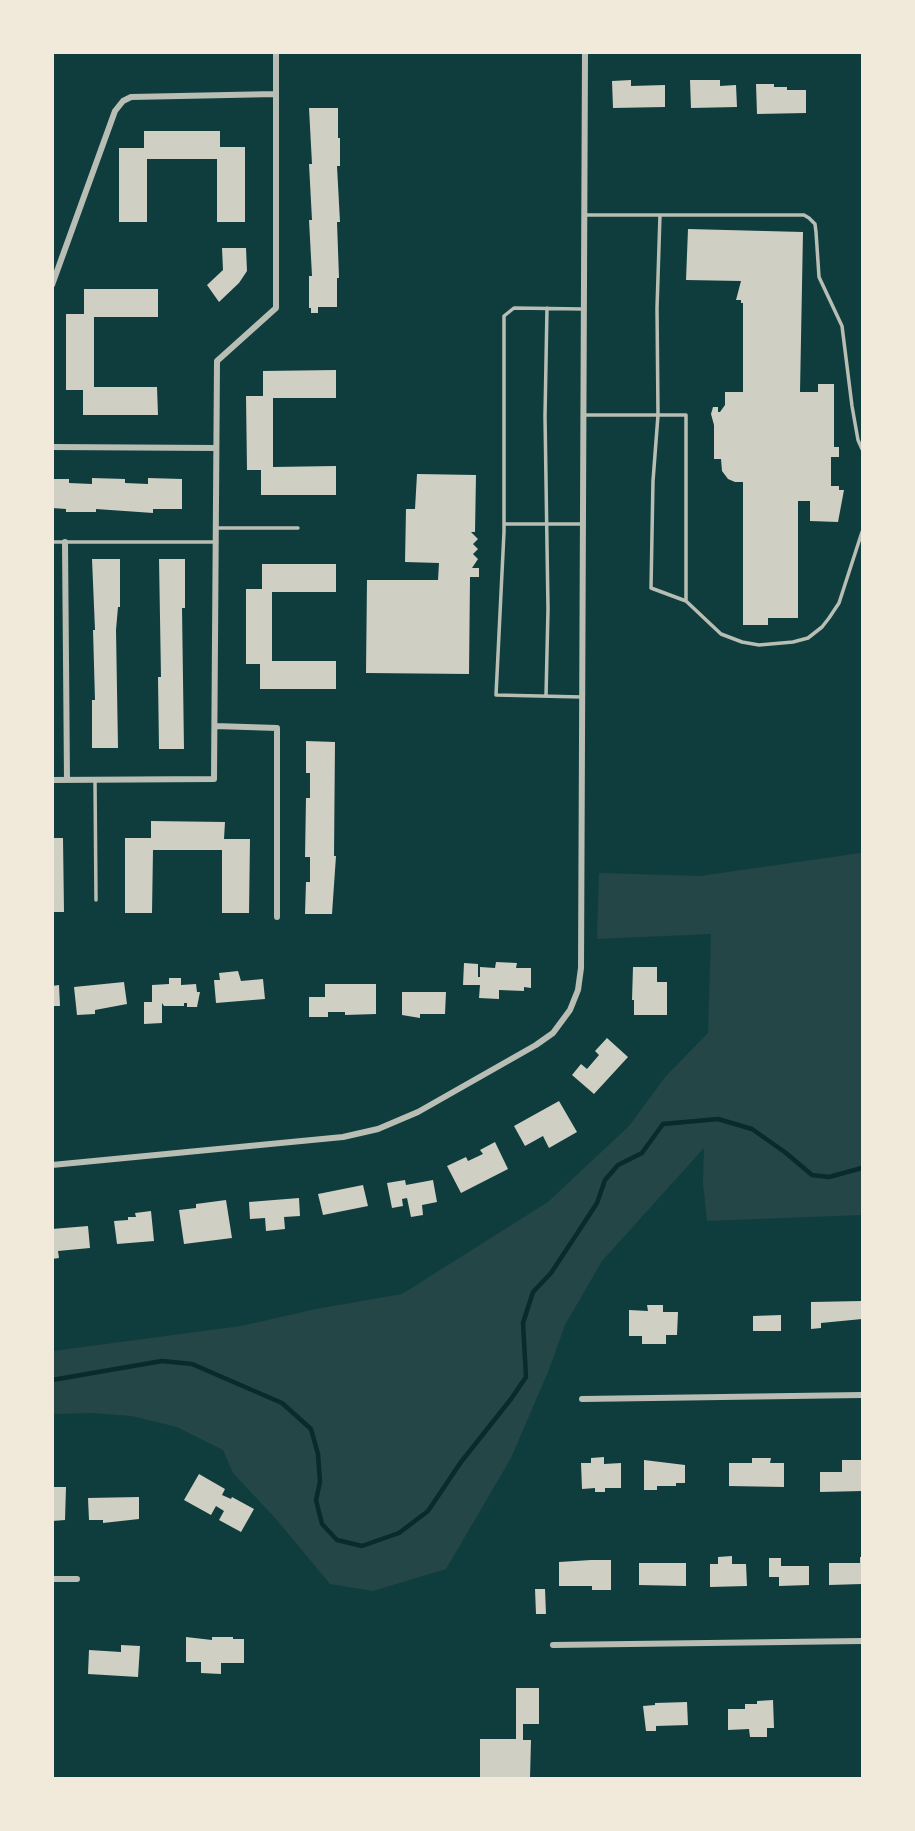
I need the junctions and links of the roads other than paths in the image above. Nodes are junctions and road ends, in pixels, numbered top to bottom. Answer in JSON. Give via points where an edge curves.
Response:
{"nodes":[{"id":1,"x":276,"y":52,"type":"edge"},
{"id":2,"x":585,"y":52,"type":"edge"},
{"id":3,"x":276,"y":94,"type":"junction"},
{"id":4,"x":584,"y":215,"type":"junction"},
{"id":5,"x":660,"y":215,"type":"junction"},
{"id":6,"x":52,"y":285,"type":"edge"},
{"id":7,"x":547,"y":308,"type":"junction"},
{"id":8,"x":584,"y":309,"type":"junction"},
{"id":9,"x":583,"y":415,"type":"junction"},
{"id":10,"x":658,"y":415,"type":"junction"},
{"id":11,"x":52,"y":447,"type":"edge"},
{"id":12,"x":216,"y":448,"type":"junction"},
{"id":13,"x":863,"y":449,"type":"edge"},
{"id":14,"x":504,"y":524,"type":"junction"},
{"id":15,"x":548,"y":524,"type":"junction"},
{"id":16,"x":583,"y":524,"type":"junction"},
{"id":17,"x":216,"y":528,"type":"junction"},
{"id":18,"x":298,"y":528,"type":"dead end"},
{"id":19,"x":863,"y":532,"type":"edge"},
{"id":20,"x":52,"y":542,"type":"edge"},
{"id":21,"x":65,"y":542,"type":"junction"},
{"id":22,"x":216,"y":542,"type":"junction"},
{"id":23,"x":686,"y":601,"type":"junction"},
{"id":24,"x":546,"y":696,"type":"junction"},
{"id":25,"x":582,"y":696,"type":"junction"},
{"id":26,"x":215,"y":726,"type":"junction"},
{"id":27,"x":52,"y":780,"type":"edge"},
{"id":28,"x":67,"y":780,"type":"junction"},
{"id":29,"x":96,"y":780,"type":"junction"},
{"id":30,"x":96,"y":900,"type":"dead end"},
{"id":31,"x":277,"y":917,"type":"dead end"},
{"id":32,"x":52,"y":1165,"type":"edge"},
{"id":33,"x":863,"y":1395,"type":"edge"},
{"id":34,"x":582,"y":1399,"type":"dead end"},
{"id":35,"x":52,"y":1579,"type":"edge"},
{"id":36,"x":77,"y":1579,"type":"dead end"},
{"id":37,"x":863,"y":1641,"type":"edge"},
{"id":38,"x":553,"y":1645,"type":"dead end"}],
"edges":[{"from":1,"to":3,"type":"street"},
{"from":2,"to":4,"type":"street"},
{"from":3,"to":6,"type":"street","via":[[131,97],[122,102]]},
{"from":3,"to":12,"type":"street","via":[[276,308],[217,361]]},
{"from":4,"to":5,"type":"lane"},
{"from":4,"to":8,"type":"street"},
{"from":5,"to":10,"type":"lane"},
{"from":5,"to":13,"type":"lane","via":[[809,218],[817,232],[819,277],[842,326],[852,406]]},
{"from":7,"to":8,"type":"lane"},
{"from":7,"to":14,"type":"lane","via":[[514,308],[504,316]]},
{"from":7,"to":15,"type":"lane"},
{"from":8,"to":9,"type":"street"},
{"from":9,"to":10,"type":"lane"},
{"from":9,"to":16,"type":"street"},
{"from":10,"to":23,"type":"lane","via":[[651,588]]},
{"from":10,"to":23,"type":"lane","via":[[686,415]]},
{"from":11,"to":12,"type":"street"},
{"from":12,"to":17,"type":"street"},
{"from":14,"to":15,"type":"lane"},
{"from":14,"to":24,"type":"lane","via":[[496,695]]},
{"from":15,"to":16,"type":"lane"},
{"from":15,"to":24,"type":"lane"},
{"from":16,"to":25,"type":"street"},
{"from":17,"to":18,"type":"lane"},
{"from":17,"to":22,"type":"street"},
{"from":19,"to":23,"type":"lane","via":[[839,603],[808,638],[776,645],[742,642],[721,634]]},
{"from":20,"to":21,"type":"lane"},
{"from":21,"to":22,"type":"lane"},
{"from":21,"to":28,"type":"street"},
{"from":22,"to":26,"type":"street"},
{"from":24,"to":25,"type":"lane"},
{"from":25,"to":32,"type":"street","via":[[581,968],[578,990],[558,1027],[536,1045],[405,1119],[378,1129],[343,1137]]},
{"from":26,"to":29,"type":"street","via":[[214,779]]},
{"from":26,"to":31,"type":"street","via":[[277,728]]},
{"from":27,"to":28,"type":"street"},
{"from":28,"to":29,"type":"street"},
{"from":29,"to":30,"type":"lane"},
{"from":33,"to":34,"type":"street"},
{"from":35,"to":36,"type":"street"},
{"from":37,"to":38,"type":"street"}]}
